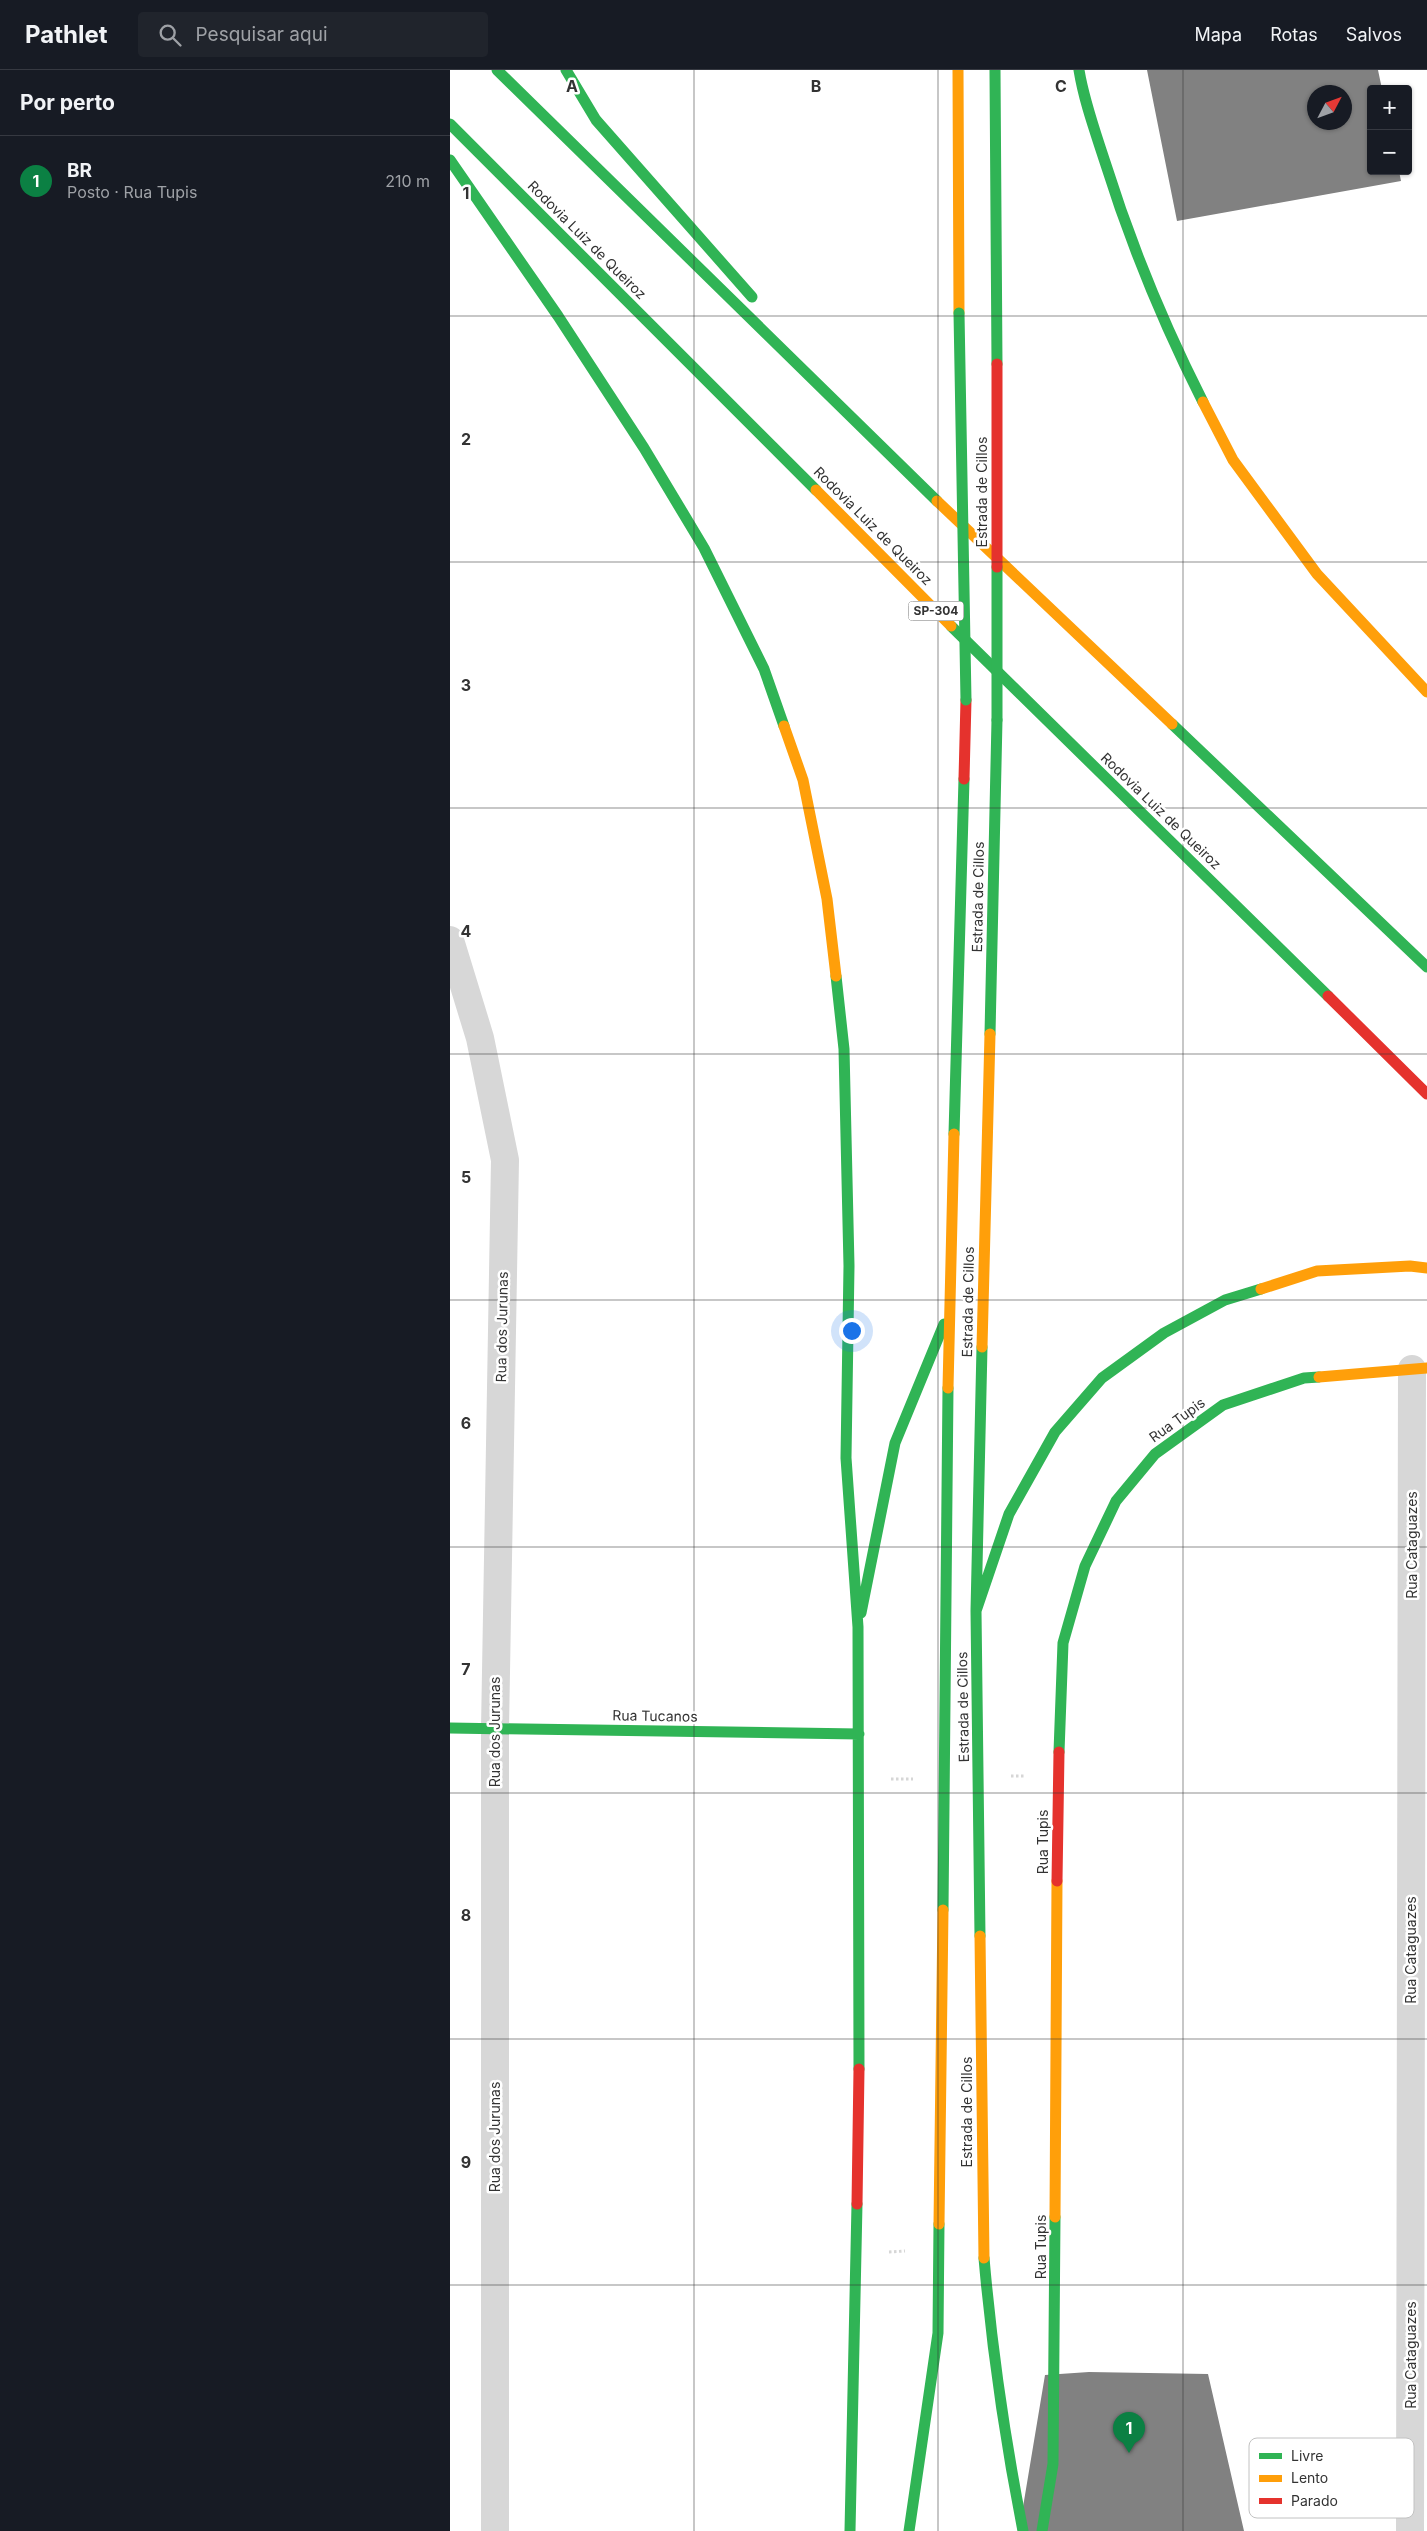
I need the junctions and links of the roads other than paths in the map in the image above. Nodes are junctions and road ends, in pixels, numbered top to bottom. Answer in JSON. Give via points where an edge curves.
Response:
{"nodes":[{"id":1,"x":497,"y":70,"type":"edge"},
{"id":2,"x":566,"y":70,"type":"edge"},
{"id":3,"x":958,"y":70,"type":"edge"},
{"id":4,"x":995,"y":70,"type":"edge"},
{"id":5,"x":1079,"y":70,"type":"edge"},
{"id":6,"x":450,"y":124,"type":"edge"},
{"id":7,"x":450,"y":160,"type":"edge"},
{"id":8,"x":759,"y":306,"type":"dead end"},
{"id":9,"x":785,"y":335,"type":"dead end"},
{"id":10,"x":903,"y":469,"type":"junction"},
{"id":11,"x":1427,"y":692,"type":"edge"},
{"id":12,"x":450,"y":940,"type":"edge"},
{"id":13,"x":1427,"y":967,"type":"edge"},
{"id":14,"x":1427,"y":1094,"type":"edge"},
{"id":15,"x":1427,"y":1268,"type":"edge"},
{"id":16,"x":949,"y":1311,"type":"junction"},
{"id":17,"x":1420,"y":1368,"type":"edge"},
{"id":18,"x":976,"y":1611,"type":"junction"},
{"id":19,"x":858,"y":1627,"type":"junction"},
{"id":20,"x":450,"y":1728,"type":"edge"},
{"id":21,"x":495,"y":1729,"type":"junction"},
{"id":22,"x":860,"y":1734,"type":"junction"},
{"id":23,"x":1411,"y":2438,"type":"edge"},
{"id":24,"x":1410,"y":2518,"type":"edge"},
{"id":25,"x":495,"y":2531,"type":"edge"},
{"id":26,"x":850,"y":2531,"type":"edge"},
{"id":27,"x":909,"y":2531,"type":"edge"},
{"id":28,"x":1023,"y":2531,"type":"edge"},
{"id":29,"x":1042,"y":2531,"type":"edge"},
{"id":30,"x":1410,"y":2531,"type":"edge"}],
"edges":[{"from":1,"to":10,"type":"main road"},
{"from":2,"to":8,"type":"main road","via":[[596,120]]},
{"from":3,"to":16,"type":"main road","name":"Estrada de Cillos","bridge":true,"via":[[966,700]]},
{"from":4,"to":18,"type":"main road","name":"Estrada de Cillos","bridge":true,"via":[[997,720]]},
{"from":5,"to":11,"type":"main road","via":[[1083,93],[1124,223],[1178,352],[1233,460],[1317,574]]},
{"from":6,"to":14,"type":"main road","name":"Rodovia Luiz de Queiroz","number":"SP-304","via":[[977,652]]},
{"from":7,"to":19,"type":"main road","via":[[558,316],[704,548],[764,669],[803,780],[827,899],[844,1049],[849,1266],[846,1458]]},
{"from":9,"to":10,"type":"main road"},
{"from":10,"to":13,"type":"main road"},
{"from":12,"to":21,"type":"street","name":"Rua dos Jurunas","via":[[480,1038],[505,1160]]},
{"from":15,"to":18,"type":"main road","via":[[1317,1271],[1225,1300],[1164,1333],[1102,1378],[1055,1432],[1009,1514]]},
{"from":16,"to":19,"type":"main road","via":[[895,1443]]},
{"from":16,"to":27,"type":"main road","name":"Estrada de Cillos","via":[[938,2333]]},
{"from":17,"to":23,"type":"street","name":"Rua Cataguazes"},
{"from":17,"to":29,"type":"main road","name":"Rua Tupis","via":[[1304,1378],[1223,1405],[1155,1454],[1116,1501],[1084,1566],[1063,1643],[1058,1785],[1053,2464]]},
{"from":18,"to":28,"type":"main road","name":"Estrada de Cillos","via":[[983,2247],[1004,2442]]},
{"from":19,"to":22,"type":"main road"},
{"from":20,"to":21,"type":"main road","name":"Rua Tucanos"},
{"from":21,"to":22,"type":"main road","name":"Rua Tucanos"},
{"from":21,"to":25,"type":"street","name":"Rua dos Jurunas"},
{"from":22,"to":26,"type":"main road","via":[[857,2244]]},
{"from":24,"to":30,"type":"street","name":"Rua Cataguazes"}]}
